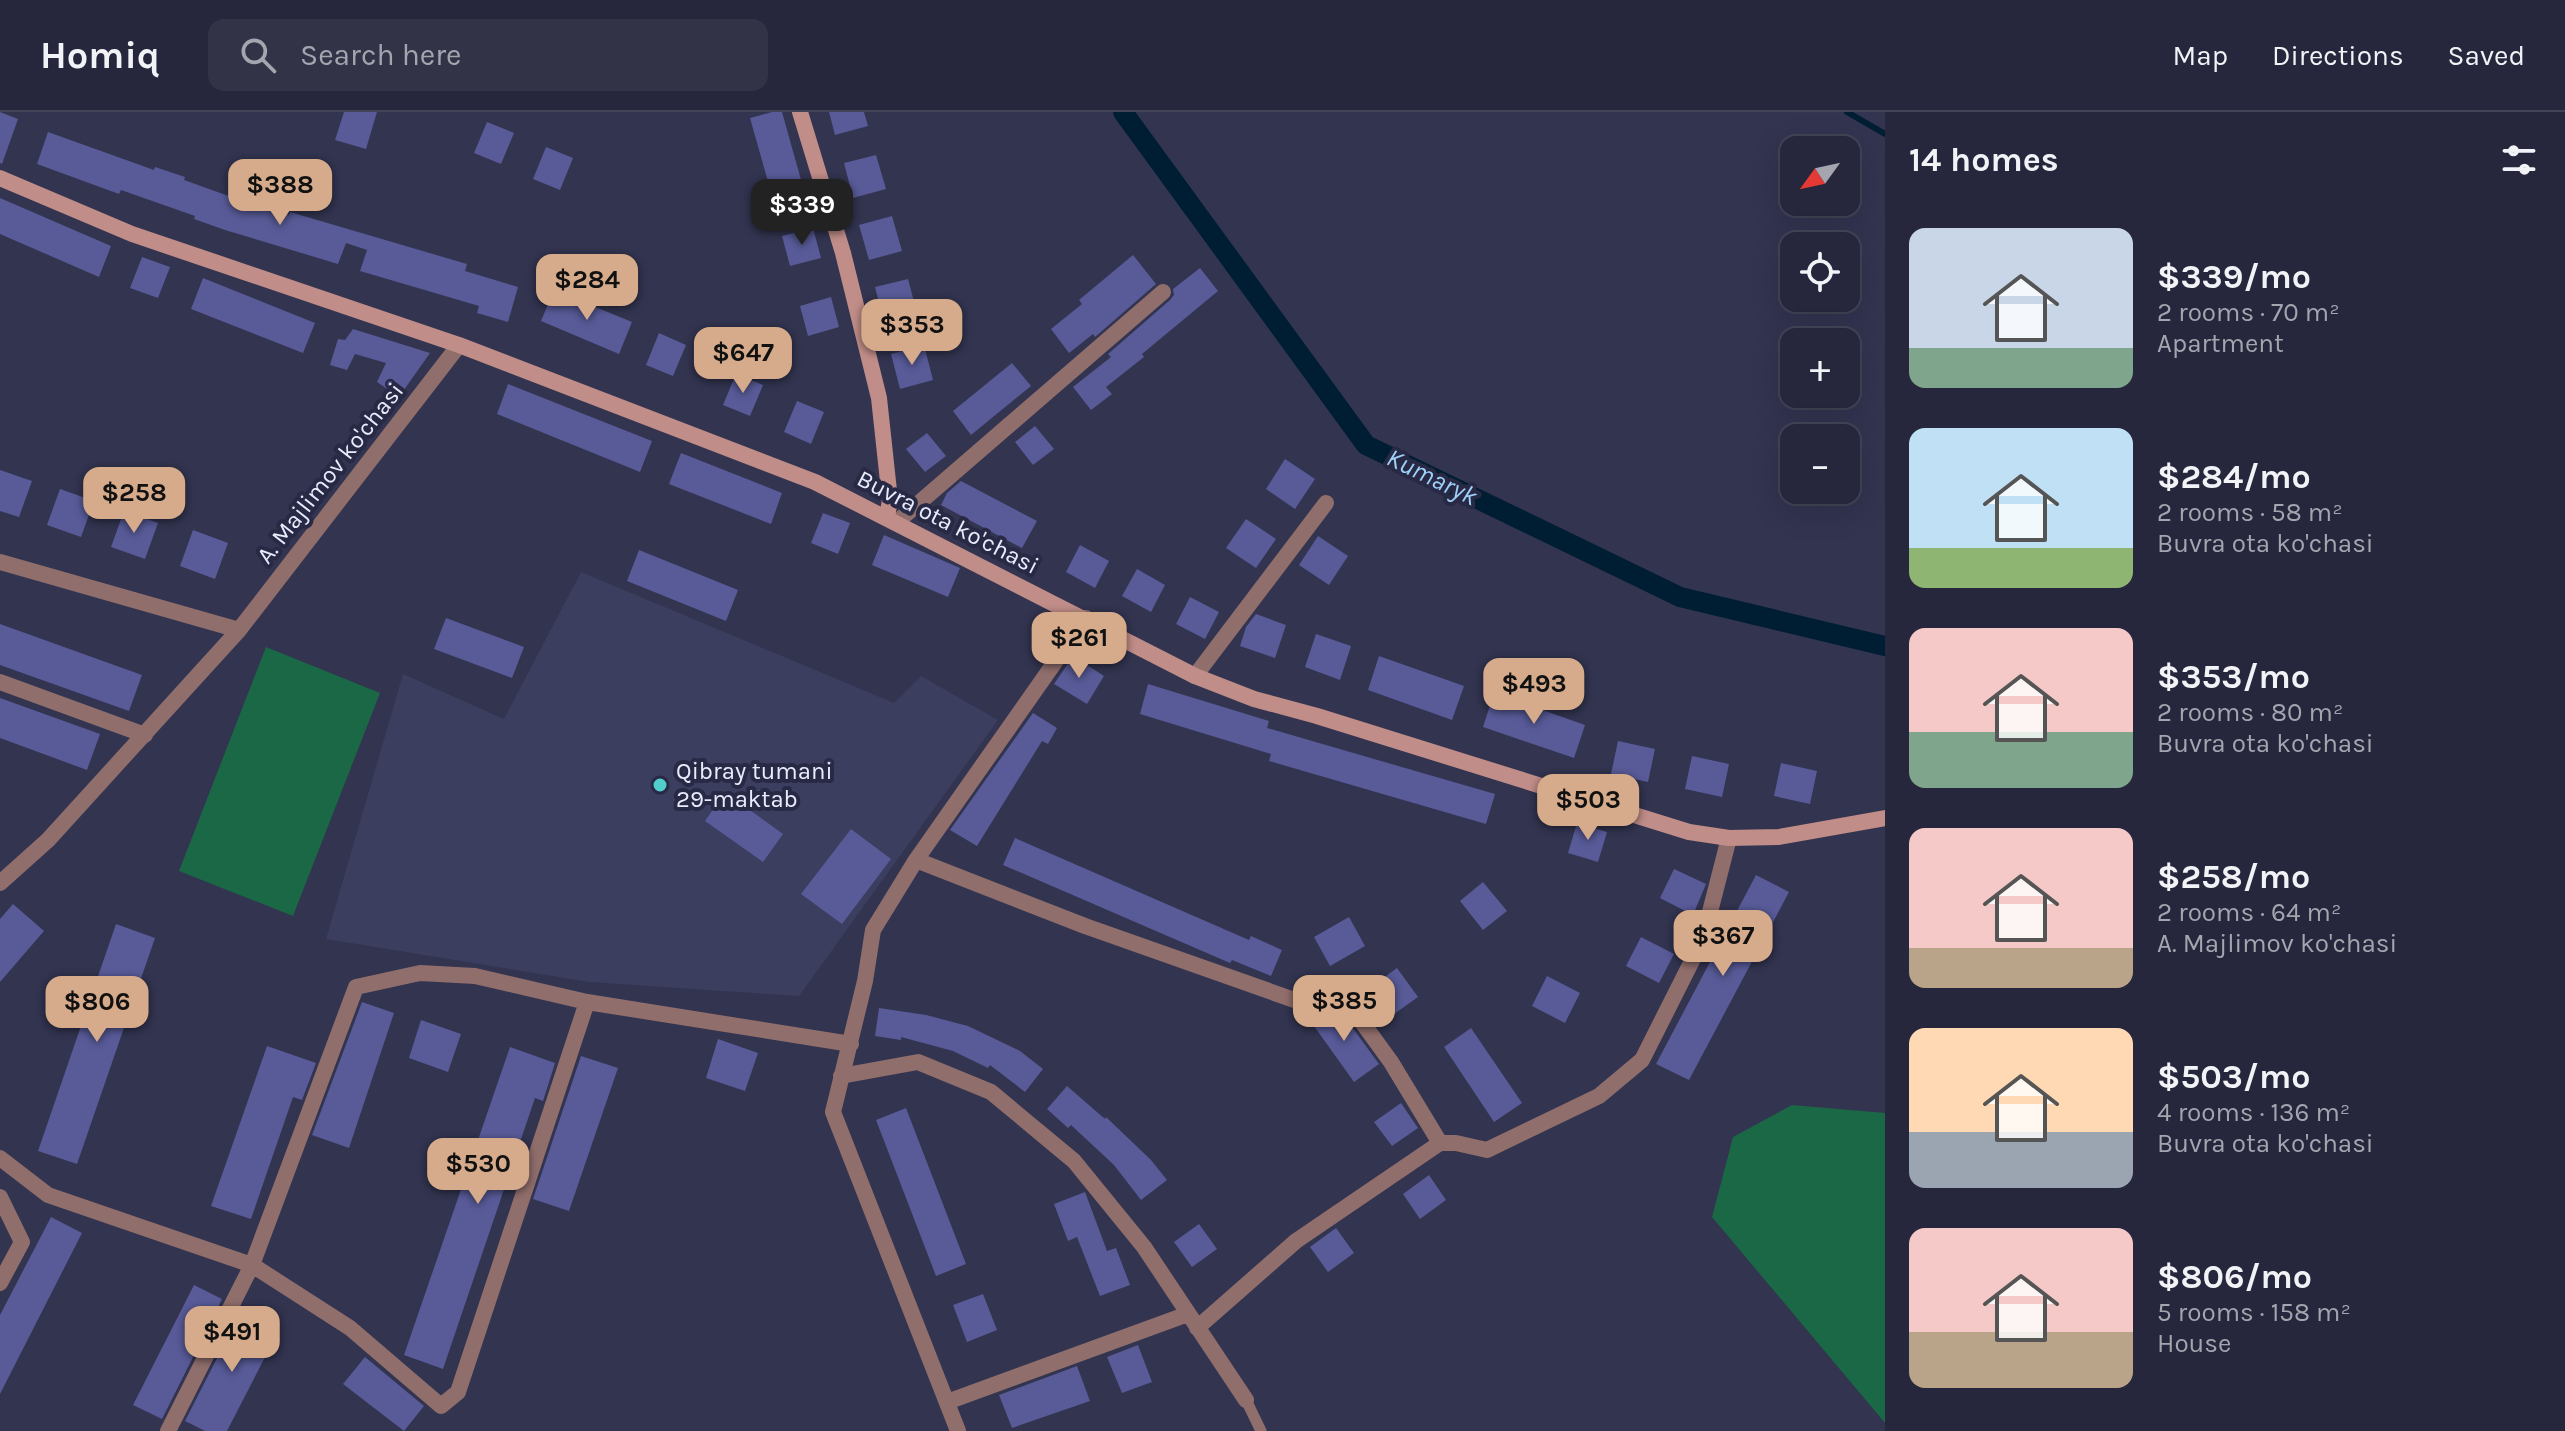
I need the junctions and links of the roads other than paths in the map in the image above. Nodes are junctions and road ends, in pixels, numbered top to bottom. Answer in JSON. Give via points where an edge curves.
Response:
{"nodes":[{"id":1,"x":800,"y":112,"type":"edge"},
{"id":2,"x":0,"y":178,"type":"edge"},
{"id":3,"x":1163,"y":292,"type":"dead end"},
{"id":4,"x":459,"y":345,"type":"junction"},
{"id":5,"x":1326,"y":503,"type":"dead end"},
{"id":6,"x":892,"y":520,"type":"junction"},
{"id":7,"x":0,"y":562,"type":"edge"},
{"id":8,"x":1086,"y":618,"type":"junction"},
{"id":9,"x":239,"y":630,"type":"junction"},
{"id":10,"x":1195,"y":676,"type":"junction"},
{"id":11,"x":0,"y":682,"type":"edge"},
{"id":12,"x":145,"y":735,"type":"junction"},
{"id":13,"x":1885,"y":818,"type":"edge"},
{"id":14,"x":1729,"y":838,"type":"junction"},
{"id":15,"x":916,"y":860,"type":"junction"},
{"id":16,"x":3,"y":877,"type":"edge"},
{"id":17,"x":587,"y":1002,"type":"junction"},
{"id":18,"x":851,"y":1044,"type":"junction"},
{"id":19,"x":841,"y":1076,"type":"junction"},
{"id":20,"x":1440,"y":1143,"type":"junction"},
{"id":21,"x":0,"y":1158,"type":"edge"},
{"id":22,"x":0,"y":1197,"type":"edge"},
{"id":23,"x":252,"y":1265,"type":"junction"},
{"id":24,"x":0,"y":1283,"type":"edge"},
{"id":25,"x":1193,"y":1321,"type":"junction"},
{"id":26,"x":1246,"y":1400,"type":"joint"},
{"id":27,"x":947,"y":1402,"type":"junction"},
{"id":28,"x":168,"y":1431,"type":"edge"},
{"id":29,"x":958,"y":1431,"type":"edge"},
{"id":30,"x":1261,"y":1431,"type":"edge"}],
"edges":[{"from":1,"to":6,"type":"main road","via":[[879,398]]},
{"from":2,"to":4,"type":"main road","name":"Buvra ota ko'chasi","via":[[132,234]]},
{"from":3,"to":6,"type":"street"},
{"from":4,"to":6,"type":"main road","name":"Buvra ota ko'chasi","via":[[815,482]]},
{"from":4,"to":9,"type":"street","name":"A. Majlimov ko'chasi"},
{"from":5,"to":10,"type":"street"},
{"from":6,"to":8,"type":"main road","name":"Buvra ota ko'chasi"},
{"from":7,"to":9,"type":"street"},
{"from":8,"to":10,"type":"main road","name":"Buvra ota ko'chasi"},
{"from":8,"to":15,"type":"street"},
{"from":9,"to":12,"type":"street","name":"A. Majlimov ko'chasi"},
{"from":10,"to":14,"type":"main road","name":"Buvra ota ko'chasi","via":[[1254,699],[1674,827]]},
{"from":11,"to":12,"type":"street"},
{"from":12,"to":16,"type":"street","name":"A. Majlimov ko'chasi","via":[[48,840]]},
{"from":13,"to":14,"type":"main road","name":"Buvra ota ko'chasi","via":[[1779,837]]},
{"from":14,"to":20,"type":"street","via":[[1703,939],[1642,1060],[1599,1096],[1487,1150]]},
{"from":15,"to":18,"type":"street","via":[[873,930]]},
{"from":15,"to":20,"type":"street","via":[[1300,1002],[1343,996]]},
{"from":17,"to":18,"type":"street"},
{"from":17,"to":23,"type":"street","via":[[475,976],[420,973],[356,987]]},
{"from":17,"to":23,"type":"street","via":[[458,1392],[441,1406],[350,1328]]},
{"from":18,"to":19,"type":"street"},
{"from":19,"to":25,"type":"street","via":[[918,1062],[991,1092],[1074,1161],[1144,1247]]},
{"from":19,"to":27,"type":"street","via":[[833,1112]]},
{"from":20,"to":25,"type":"street","via":[[1296,1241]]},
{"from":21,"to":23,"type":"street","via":[[48,1195]]},
{"from":22,"to":24,"type":"street","via":[[22,1242]]},
{"from":23,"to":28,"type":"street"},
{"from":25,"to":26,"type":"street"},
{"from":25,"to":27,"type":"street"},
{"from":26,"to":30,"type":"lane"},
{"from":27,"to":29,"type":"street"}]}
